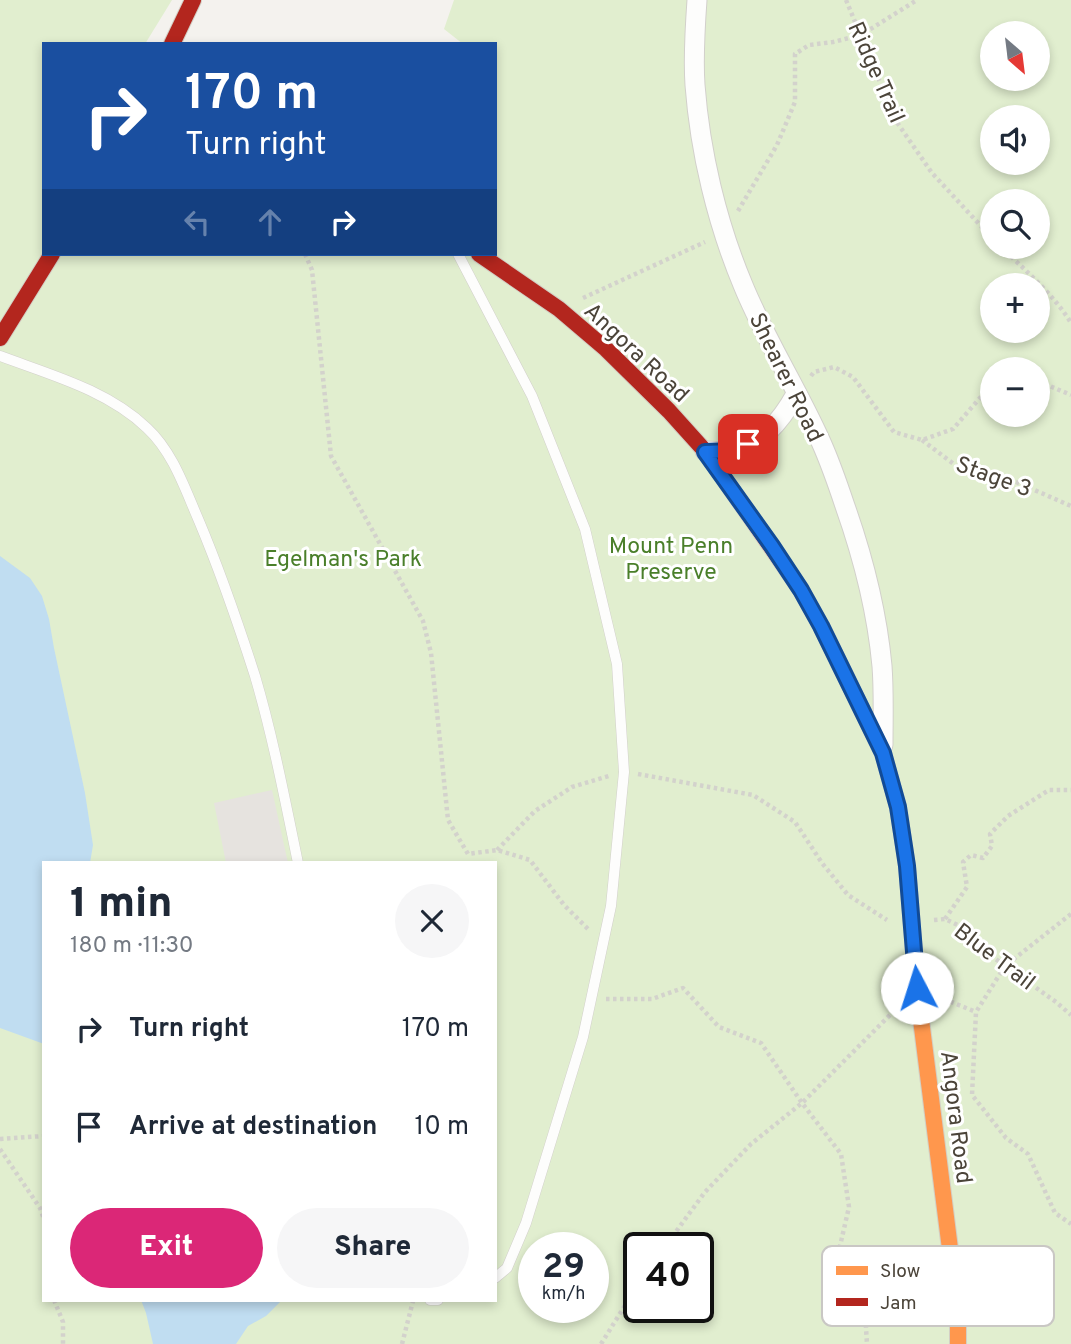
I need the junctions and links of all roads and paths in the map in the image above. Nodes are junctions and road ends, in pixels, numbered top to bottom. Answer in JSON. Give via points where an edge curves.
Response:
{"nodes":[{"id":1,"x":193,"y":0,"type":"edge"},
{"id":2,"x":697,"y":0,"type":"edge"},
{"id":3,"x":846,"y":0,"type":"edge"},
{"id":4,"x":917,"y":0,"type":"edge"},
{"id":5,"x":860,"y":35,"type":"junction"},
{"id":6,"x":173,"y":42,"type":"edge"},
{"id":7,"x":980,"y":226,"type":"edge"},
{"id":8,"x":724,"y":234,"type":"junction"},
{"id":9,"x":51,"y":256,"type":"edge"},
{"id":10,"x":306,"y":256,"type":"edge"},
{"id":11,"x":459,"y":256,"type":"edge"},
{"id":12,"x":482,"y":256,"type":"edge"},
{"id":13,"x":1013,"y":259,"type":"edge"},
{"id":14,"x":559,"y":309,"type":"junction"},
{"id":15,"x":1071,"y":323,"type":"edge"},
{"id":16,"x":0,"y":338,"type":"edge"},
{"id":17,"x":0,"y":356,"type":"edge"},
{"id":18,"x":1050,"y":386,"type":"edge"},
{"id":19,"x":796,"y":394,"type":"junction"},
{"id":20,"x":1071,"y":395,"type":"edge"},
{"id":21,"x":980,"y":398,"type":"edge"},
{"id":22,"x":922,"y":440,"type":"junction"},
{"id":23,"x":705,"y":452,"type":"junction"},
{"id":24,"x":1071,"y":506,"type":"edge"},
{"id":25,"x":883,"y":753,"type":"junction"},
{"id":26,"x":624,"y":772,"type":"junction"},
{"id":27,"x":1071,"y":790,"type":"edge"},
{"id":28,"x":498,"y":850,"type":"junction"},
{"id":29,"x":298,"y":861,"type":"edge"},
{"id":30,"x":1071,"y":914,"type":"edge"},
{"id":31,"x":945,"y":919,"type":"junction"},
{"id":32,"x":912,"y":922,"type":"junction"},
{"id":33,"x":603,"y":944,"type":"junction"},
{"id":34,"x":1005,"y":966,"type":"junction"},
{"id":35,"x":917,"y":988,"type":"junction"},
{"id":36,"x":591,"y":999,"type":"junction"},
{"id":37,"x":976,"y":1012,"type":"junction"},
{"id":38,"x":1071,"y":1014,"type":"edge"},
{"id":39,"x":802,"y":1103,"type":"junction"},
{"id":40,"x":42,"y":1136,"type":"edge"},
{"id":41,"x":0,"y":1139,"type":"edge"},
{"id":42,"x":0,"y":1149,"type":"edge"},
{"id":43,"x":42,"y":1214,"type":"edge"},
{"id":44,"x":1071,"y":1224,"type":"edge"},
{"id":45,"x":676,"y":1232,"type":"edge"},
{"id":46,"x":840,"y":1246,"type":"edge"},
{"id":47,"x":950,"y":1246,"type":"edge"},
{"id":48,"x":497,"y":1276,"type":"edge"},
{"id":49,"x":55,"y":1302,"type":"edge"},
{"id":50,"x":412,"y":1302,"type":"edge"},
{"id":51,"x":623,"y":1309,"type":"edge"},
{"id":52,"x":865,"y":1326,"type":"edge"},
{"id":53,"x":958,"y":1326,"type":"edge"},
{"id":54,"x":62,"y":1344,"type":"edge"},
{"id":55,"x":402,"y":1344,"type":"edge"},
{"id":56,"x":601,"y":1344,"type":"edge"},
{"id":57,"x":867,"y":1344,"type":"edge"},
{"id":58,"x":958,"y":1344,"type":"edge"}],
"edges":[{"from":1,"to":6,"type":"street"},
{"from":2,"to":8,"type":"street","name":"Shearer Road","via":[[696,96],[709,178]]},
{"from":3,"to":5,"type":"path","name":"Ridge Trail"},
{"from":4,"to":5,"type":"path"},
{"from":5,"to":7,"type":"path","name":"Ridge Trail","via":[[896,121],[932,173]]},
{"from":5,"to":8,"type":"path","via":[[809,44],[795,54],[795,102],[777,145]]},
{"from":8,"to":14,"type":"path"},
{"from":8,"to":19,"type":"street","name":"Shearer Road","via":[[766,337]]},
{"from":9,"to":16,"type":"street"},
{"from":10,"to":28,"type":"path","via":[[312,270],[331,456],[423,621],[431,653],[448,820],[468,854]]},
{"from":11,"to":26,"type":"lane","via":[[532,396],[585,529],[617,664]]},
{"from":12,"to":14,"type":"street","name":"Angora Road"},
{"from":13,"to":15,"type":"path"},
{"from":14,"to":23,"type":"street","name":"Angora Road","via":[[636,377]]},
{"from":17,"to":29,"type":"lane","via":[[120,406],[149,429],[175,465],[218,566],[255,678]]},
{"from":18,"to":20,"type":"path"},
{"from":19,"to":22,"type":"path","name":"Stage 3","via":[[814,372],[834,367],[853,377],[894,432]]},
{"from":19,"to":23,"type":"street","via":[[769,431],[728,451]]},
{"from":19,"to":25,"type":"street","name":"Shearer Road","via":[[846,508],[875,613],[882,667]]},
{"from":21,"to":22,"type":"path","via":[[953,429]]},
{"from":22,"to":24,"type":"path","name":"Stage 3","via":[[959,468],[1016,482]]},
{"from":23,"to":25,"type":"street","name":"Angora Road","via":[[801,590]]},
{"from":25,"to":32,"type":"street","name":"Angora Road","via":[[898,807]]},
{"from":26,"to":28,"type":"path","via":[[572,787],[535,811]]},
{"from":26,"to":32,"type":"path","name":"Blue Trail","via":[[753,795],[794,822],[848,895],[884,920]]},
{"from":26,"to":33,"type":"lane"},
{"from":27,"to":31,"type":"path","via":[[1049,790],[1008,816],[990,834],[992,846],[983,858],[971,855],[963,862],[967,887]]},
{"from":28,"to":33,"type":"path","via":[[530,860],[564,905]]},
{"from":30,"to":34,"type":"path"},
{"from":31,"to":32,"type":"path","name":"Blue Trail"},
{"from":31,"to":34,"type":"path","name":"Blue Trail","via":[[964,928]]},
{"from":32,"to":35,"type":"street","name":"Angora Road"},
{"from":33,"to":36,"type":"lane"},
{"from":34,"to":37,"type":"path"},
{"from":34,"to":38,"type":"path","name":"Blue Trail"},
{"from":35,"to":37,"type":"path"},
{"from":35,"to":39,"type":"path"},
{"from":35,"to":47,"type":"street","name":"Angora Road"},
{"from":36,"to":39,"type":"path","via":[[652,999],[683,988],[719,1027],[761,1043]]},
{"from":36,"to":48,"type":"lane","via":[[526,1223],[507,1268]]},
{"from":37,"to":44,"type":"path","via":[[972,1095],[1006,1138],[1028,1154],[1055,1213]]},
{"from":39,"to":45,"type":"path","via":[[751,1144],[705,1192]]},
{"from":39,"to":46,"type":"path","via":[[841,1154],[849,1208]]},
{"from":40,"to":41,"type":"path"},
{"from":42,"to":43,"type":"path"},
{"from":49,"to":54,"type":"path","via":[[63,1322]]},
{"from":50,"to":55,"type":"path"},
{"from":51,"to":56,"type":"path"},
{"from":52,"to":57,"type":"path"},
{"from":53,"to":58,"type":"street","name":"Angora Road"}]}
